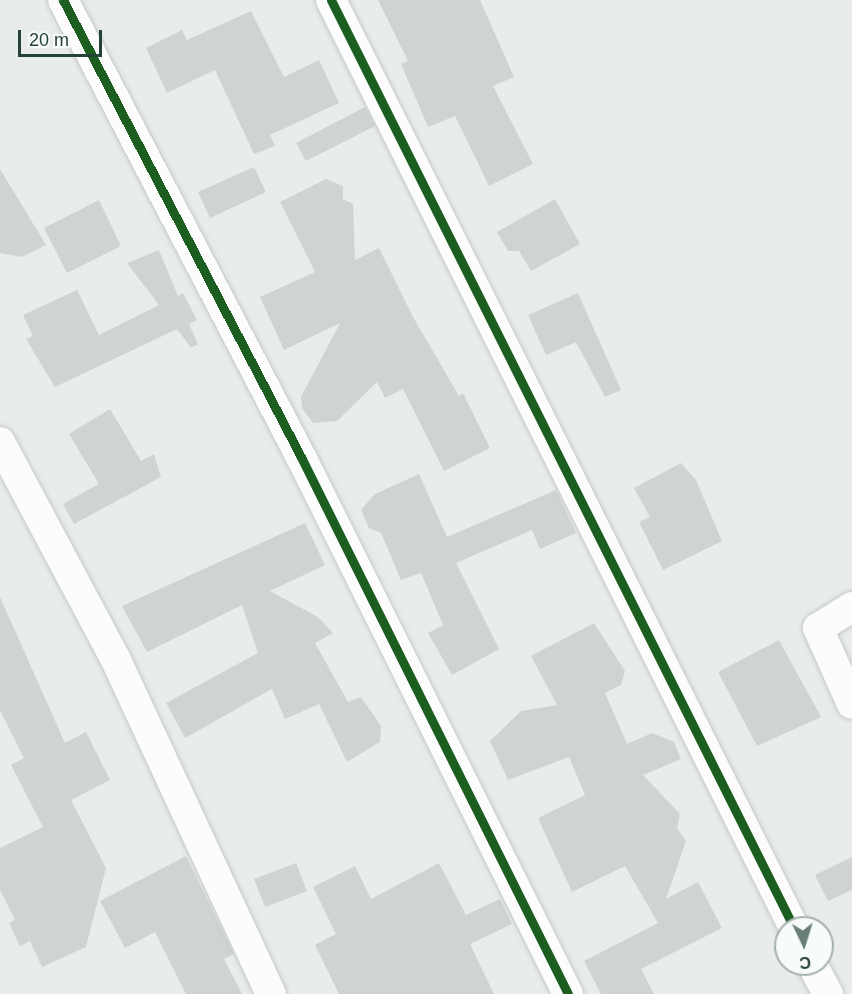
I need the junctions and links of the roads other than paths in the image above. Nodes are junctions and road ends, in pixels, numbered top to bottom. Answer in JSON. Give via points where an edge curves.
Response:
{"nodes":[{"id":1,"x":63,"y":0,"type":"edge"},
{"id":2,"x":331,"y":0,"type":"edge"},
{"id":3,"x":0,"y":442,"type":"edge"},
{"id":4,"x":852,"y":607,"type":"edge"},
{"id":5,"x":852,"y":704,"type":"edge"},
{"id":6,"x":788,"y":916,"type":"edge"},
{"id":7,"x":819,"y":976,"type":"edge"},
{"id":8,"x":271,"y":994,"type":"edge"},
{"id":9,"x":568,"y":994,"type":"edge"},
{"id":10,"x":828,"y":994,"type":"edge"}],
"edges":[{"from":1,"to":9,"type":"street","via":[[302,459]]},
{"from":2,"to":6,"type":"street"},
{"from":3,"to":8,"type":"street","via":[[115,658]]},
{"from":4,"to":5,"type":"street","via":[[818,628]]},
{"from":7,"to":10,"type":"street"}]}
